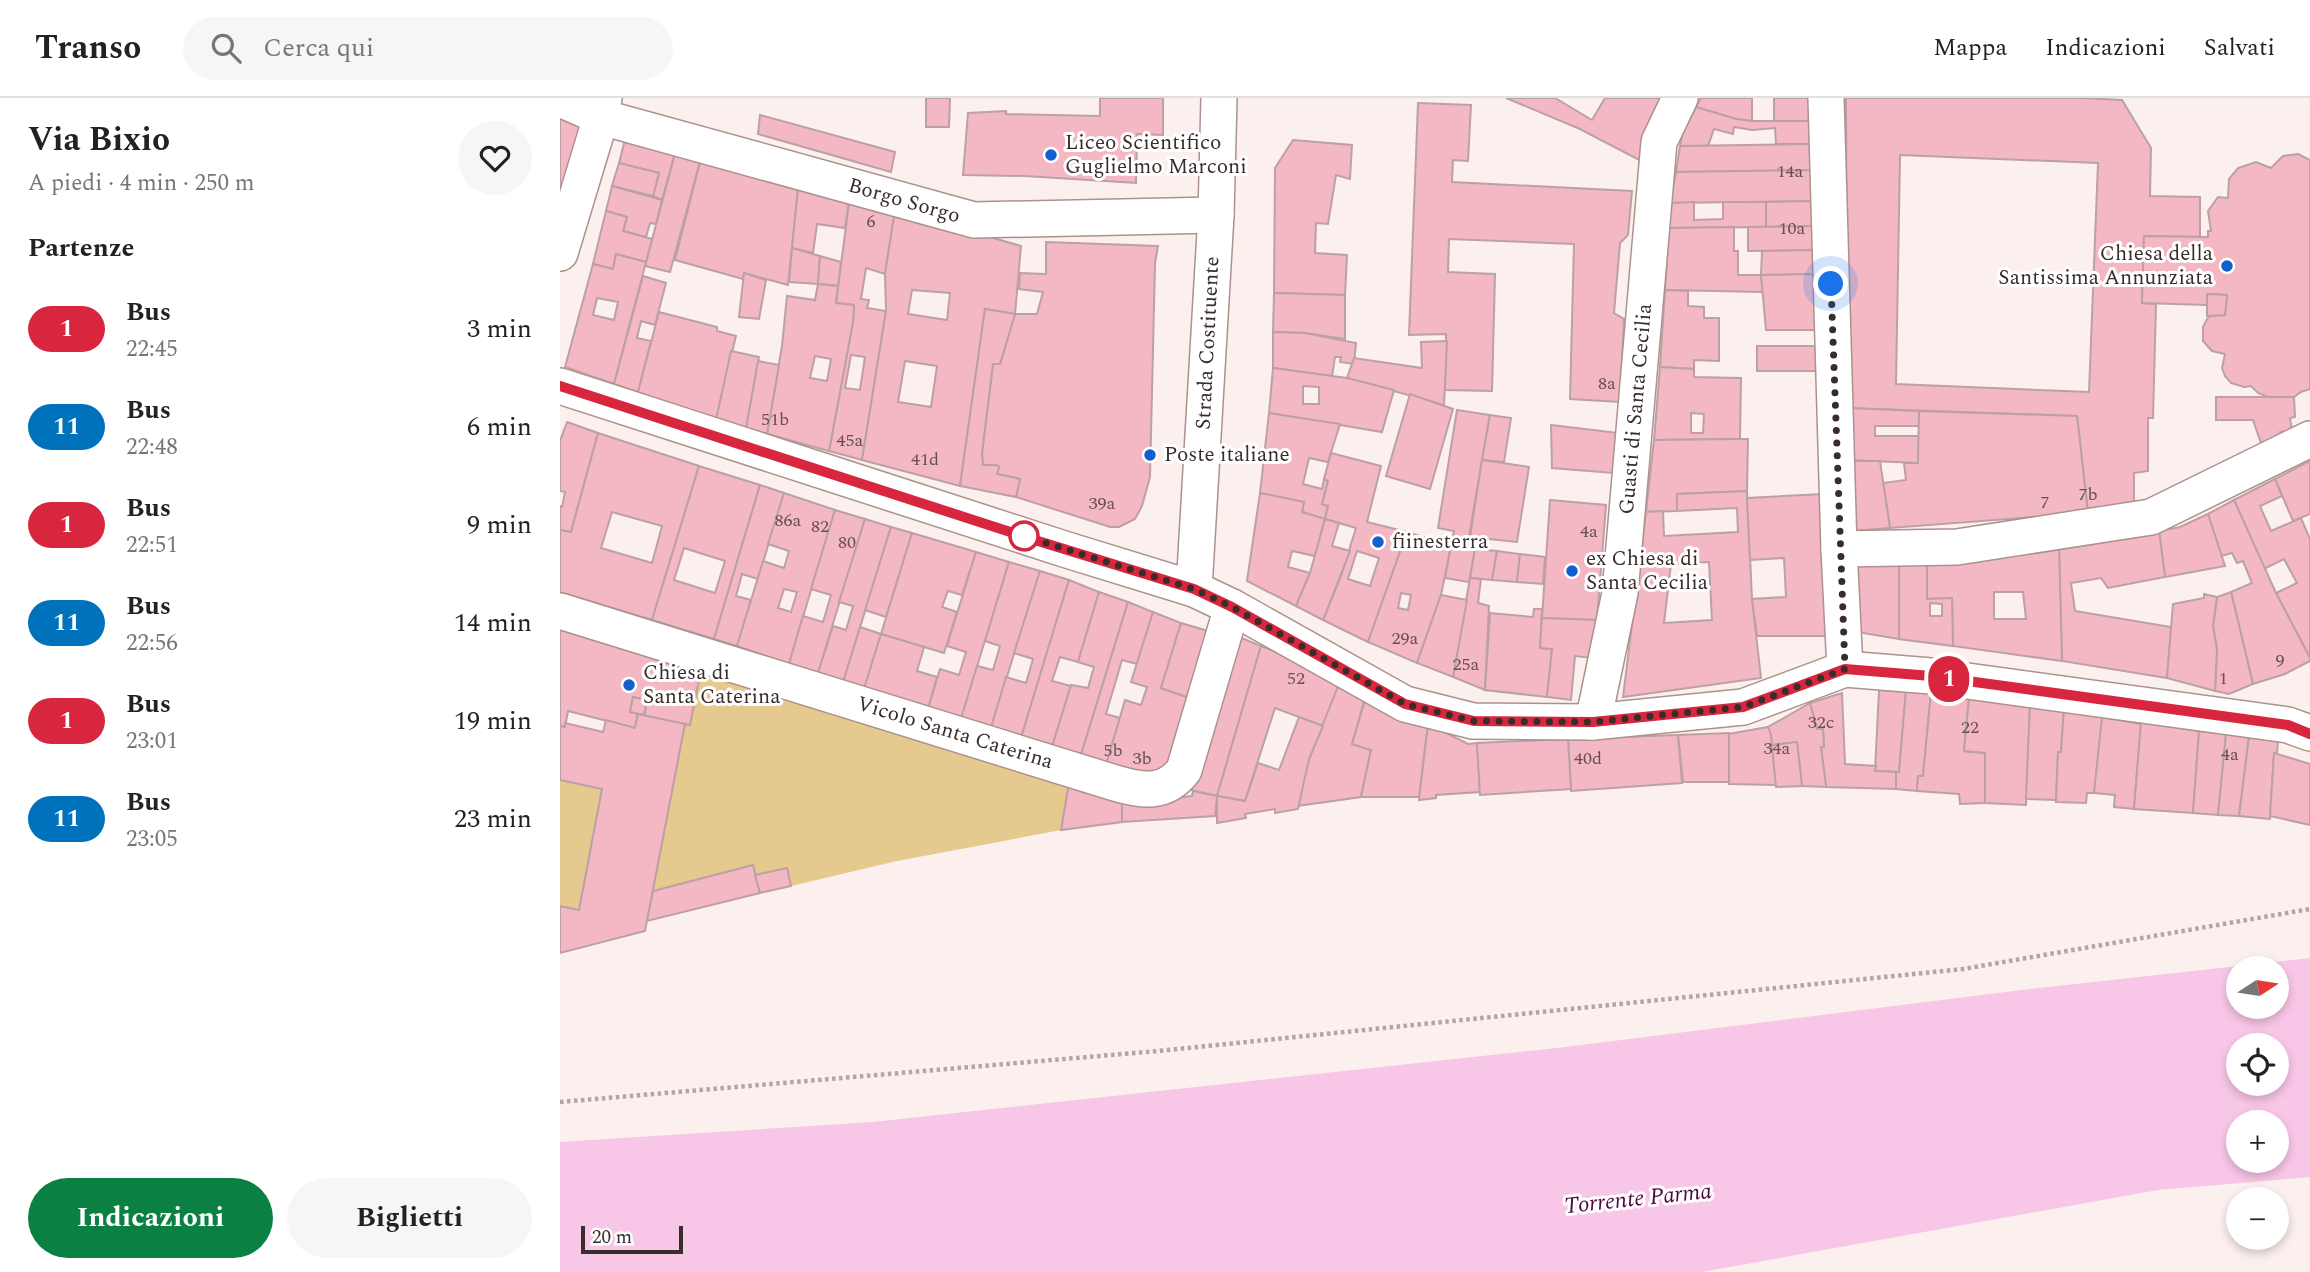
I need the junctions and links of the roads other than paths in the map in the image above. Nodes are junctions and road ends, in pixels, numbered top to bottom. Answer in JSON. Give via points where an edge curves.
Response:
{"nodes":[{"id":1,"x":1219,"y":98,"type":"edge"},
{"id":2,"x":1679,"y":98,"type":"edge"},
{"id":3,"x":1826,"y":98,"type":"edge"},
{"id":4,"x":560,"y":99,"type":"edge"},
{"id":5,"x":602,"y":107,"type":"edge"},
{"id":6,"x":1216,"y":215,"type":"junction"},
{"id":7,"x":560,"y":253,"type":"edge"},
{"id":8,"x":560,"y":386,"type":"edge"},
{"id":9,"x":2310,"y":439,"type":"edge"},
{"id":10,"x":1839,"y":549,"type":"junction"},
{"id":11,"x":1194,"y":589,"type":"junction"},
{"id":12,"x":1232,"y":607,"type":"junction"},
{"id":13,"x":560,"y":611,"type":"edge"},
{"id":14,"x":1845,"y":669,"type":"junction"},
{"id":15,"x":1593,"y":722,"type":"junction"},
{"id":16,"x":2310,"y":733,"type":"edge"}],
"edges":[{"from":1,"to":6,"type":"street","name":"Strada Costituente"},
{"from":2,"to":15,"type":"street","name":"Guasti di Santa Cecilia","via":[[1659,142],[1620,593]]},
{"from":3,"to":10,"type":"street"},
{"from":4,"to":5,"type":"street","name":"Borgo Sorgo"},
{"from":5,"to":6,"type":"street","name":"Borgo Sorgo","via":[[974,220]]},
{"from":5,"to":7,"type":"street"},
{"from":6,"to":11,"type":"street","name":"Strada Costituente"},
{"from":8,"to":11,"type":"street"},
{"from":9,"to":10,"type":"street","via":[[2151,517],[1958,547]]},
{"from":10,"to":14,"type":"street"},
{"from":11,"to":12,"type":"street"},
{"from":12,"to":13,"type":"street","name":"Vicolo Santa Caterina","via":[[1184,770],[1173,783],[1148,790]]},
{"from":12,"to":15,"type":"street","via":[[1405,704],[1474,721]]},
{"from":14,"to":15,"type":"street","via":[[1743,707]]},
{"from":14,"to":16,"type":"street","via":[[1931,676],[2275,723]]}]}
